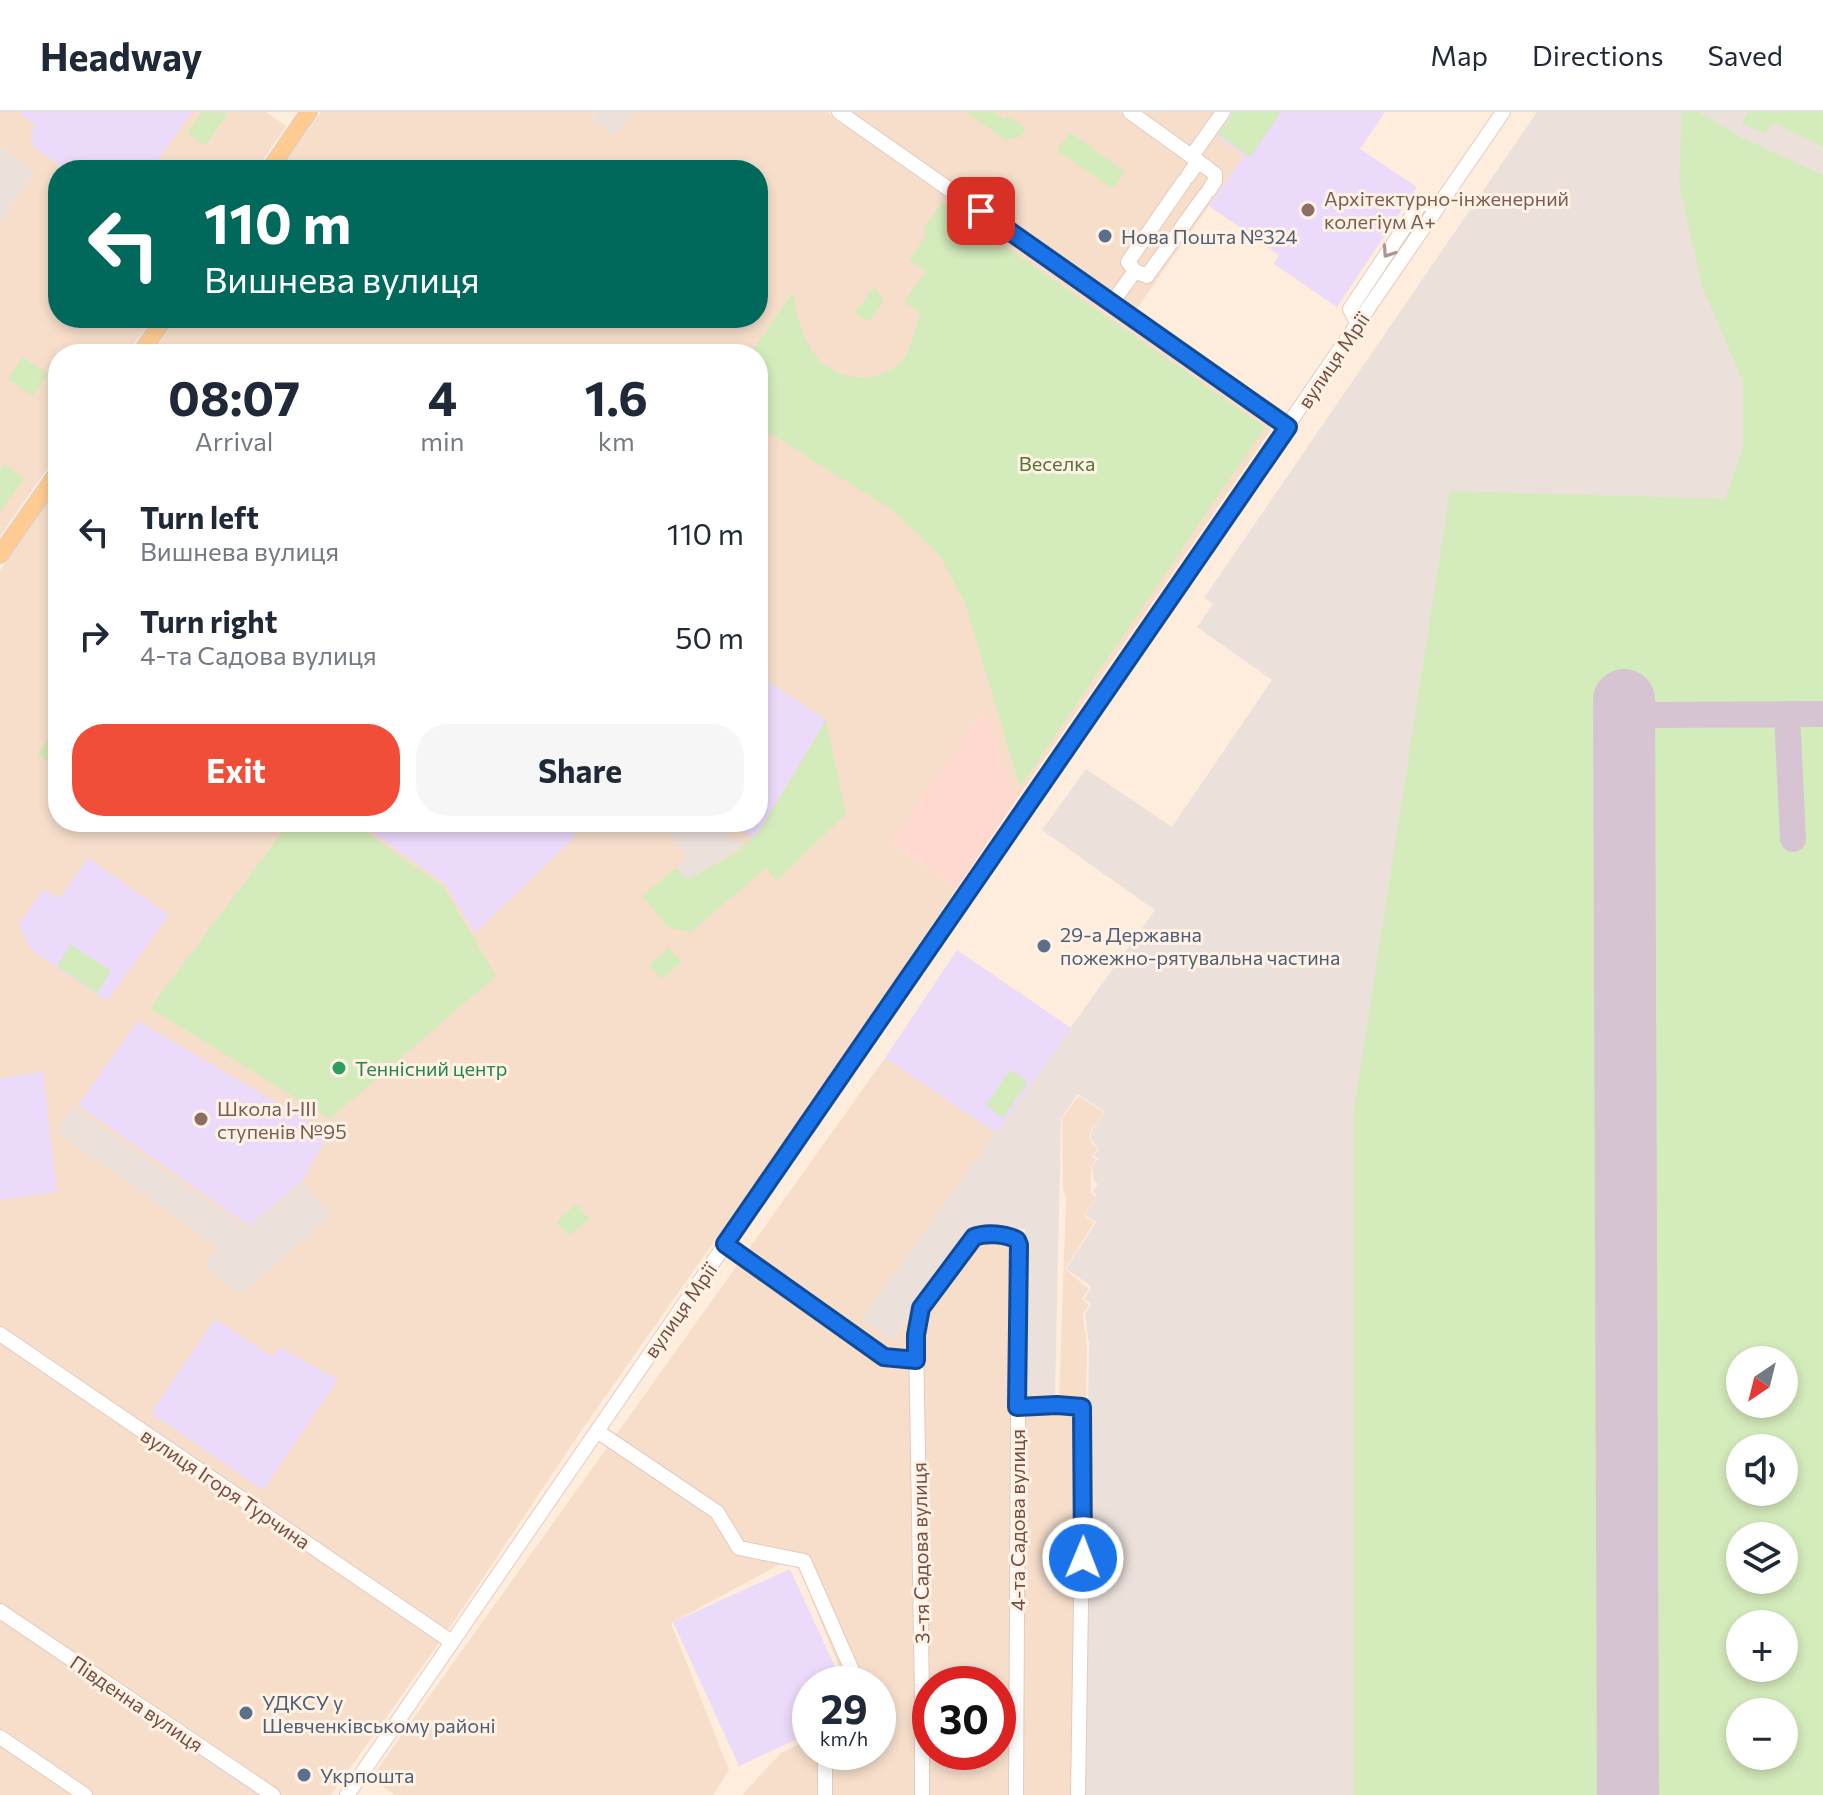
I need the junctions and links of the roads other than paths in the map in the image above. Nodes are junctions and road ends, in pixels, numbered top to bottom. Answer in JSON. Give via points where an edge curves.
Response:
{"nodes":[{"id":1,"x":309,"y":112,"type":"edge"},
{"id":2,"x":839,"y":112,"type":"edge"},
{"id":3,"x":1130,"y":112,"type":"edge"},
{"id":4,"x":1223,"y":112,"type":"edge"},
{"id":5,"x":1503,"y":112,"type":"edge"},
{"id":6,"x":1195,"y":158,"type":"junction"},
{"id":7,"x":276,"y":160,"type":"edge"},
{"id":8,"x":1184,"y":181,"type":"junction"},
{"id":9,"x":1205,"y":196,"type":"junction"},
{"id":10,"x":1135,"y":271,"type":"junction"},
{"id":11,"x":1112,"y":303,"type":"junction"},
{"id":12,"x":1288,"y":427,"type":"junction"},
{"id":13,"x":48,"y":486,"type":"edge"},
{"id":14,"x":0,"y":555,"type":"edge"},
{"id":15,"x":725,"y":1244,"type":"junction"},
{"id":16,"x":0,"y":1334,"type":"edge"},
{"id":17,"x":916,"y":1360,"type":"junction"},
{"id":18,"x":1017,"y":1407,"type":"junction"},
{"id":19,"x":597,"y":1431,"type":"junction"},
{"id":20,"x":0,"y":1611,"type":"edge"},
{"id":21,"x":452,"y":1642,"type":"junction"},
{"id":22,"x":850,"y":1666,"type":"edge"},
{"id":23,"x":0,"y":1737,"type":"edge"},
{"id":24,"x":825,"y":1770,"type":"edge"},
{"id":25,"x":85,"y":1795,"type":"edge"},
{"id":26,"x":273,"y":1795,"type":"edge"},
{"id":27,"x":347,"y":1795,"type":"edge"},
{"id":28,"x":825,"y":1795,"type":"edge"},
{"id":29,"x":922,"y":1795,"type":"edge"},
{"id":30,"x":1016,"y":1795,"type":"edge"},
{"id":31,"x":1078,"y":1795,"type":"edge"}],
"edges":[{"from":1,"to":7,"type":"main road"},
{"from":2,"to":11,"type":"street"},
{"from":3,"to":6,"type":"street"},
{"from":4,"to":6,"type":"street"},
{"from":5,"to":12,"type":"street","name":"вулиця Мрії"},
{"from":6,"to":8,"type":"street"},
{"from":6,"to":9,"type":"street","via":[[1215,174]]},
{"from":8,"to":9,"type":"street"},
{"from":8,"to":10,"type":"street","via":[[1128,262]]},
{"from":9,"to":10,"type":"street","via":[[1147,276]]},
{"from":10,"to":11,"type":"street"},
{"from":11,"to":12,"type":"street"},
{"from":12,"to":15,"type":"street","name":"вулиця Мрії"},
{"from":13,"to":14,"type":"main road"},
{"from":15,"to":17,"type":"street","via":[[884,1357]]},
{"from":15,"to":19,"type":"street","name":"вулиця Мрії"},
{"from":16,"to":21,"type":"street","name":"вулиця Ігоря Турчина"},
{"from":17,"to":18,"type":"street","name":"4-та Садова вулиця","via":[[921,1308],[974,1237],[1012,1237],[1019,1245]]},
{"from":17,"to":29,"type":"street","name":"3-тя Садова вулиця"},
{"from":18,"to":30,"type":"street","name":"4-та Садова вулиця"},
{"from":18,"to":31,"type":"street","via":[[1077,1405],[1084,1411]]},
{"from":19,"to":21,"type":"street","name":"вулиця Мрії"},
{"from":19,"to":22,"type":"street","via":[[717,1512],[739,1548],[804,1561]]},
{"from":20,"to":26,"type":"street","name":"Південна вулиця"},
{"from":21,"to":27,"type":"street","name":"вулиця Мрії"},
{"from":23,"to":25,"type":"street"},
{"from":24,"to":28,"type":"street"}]}
